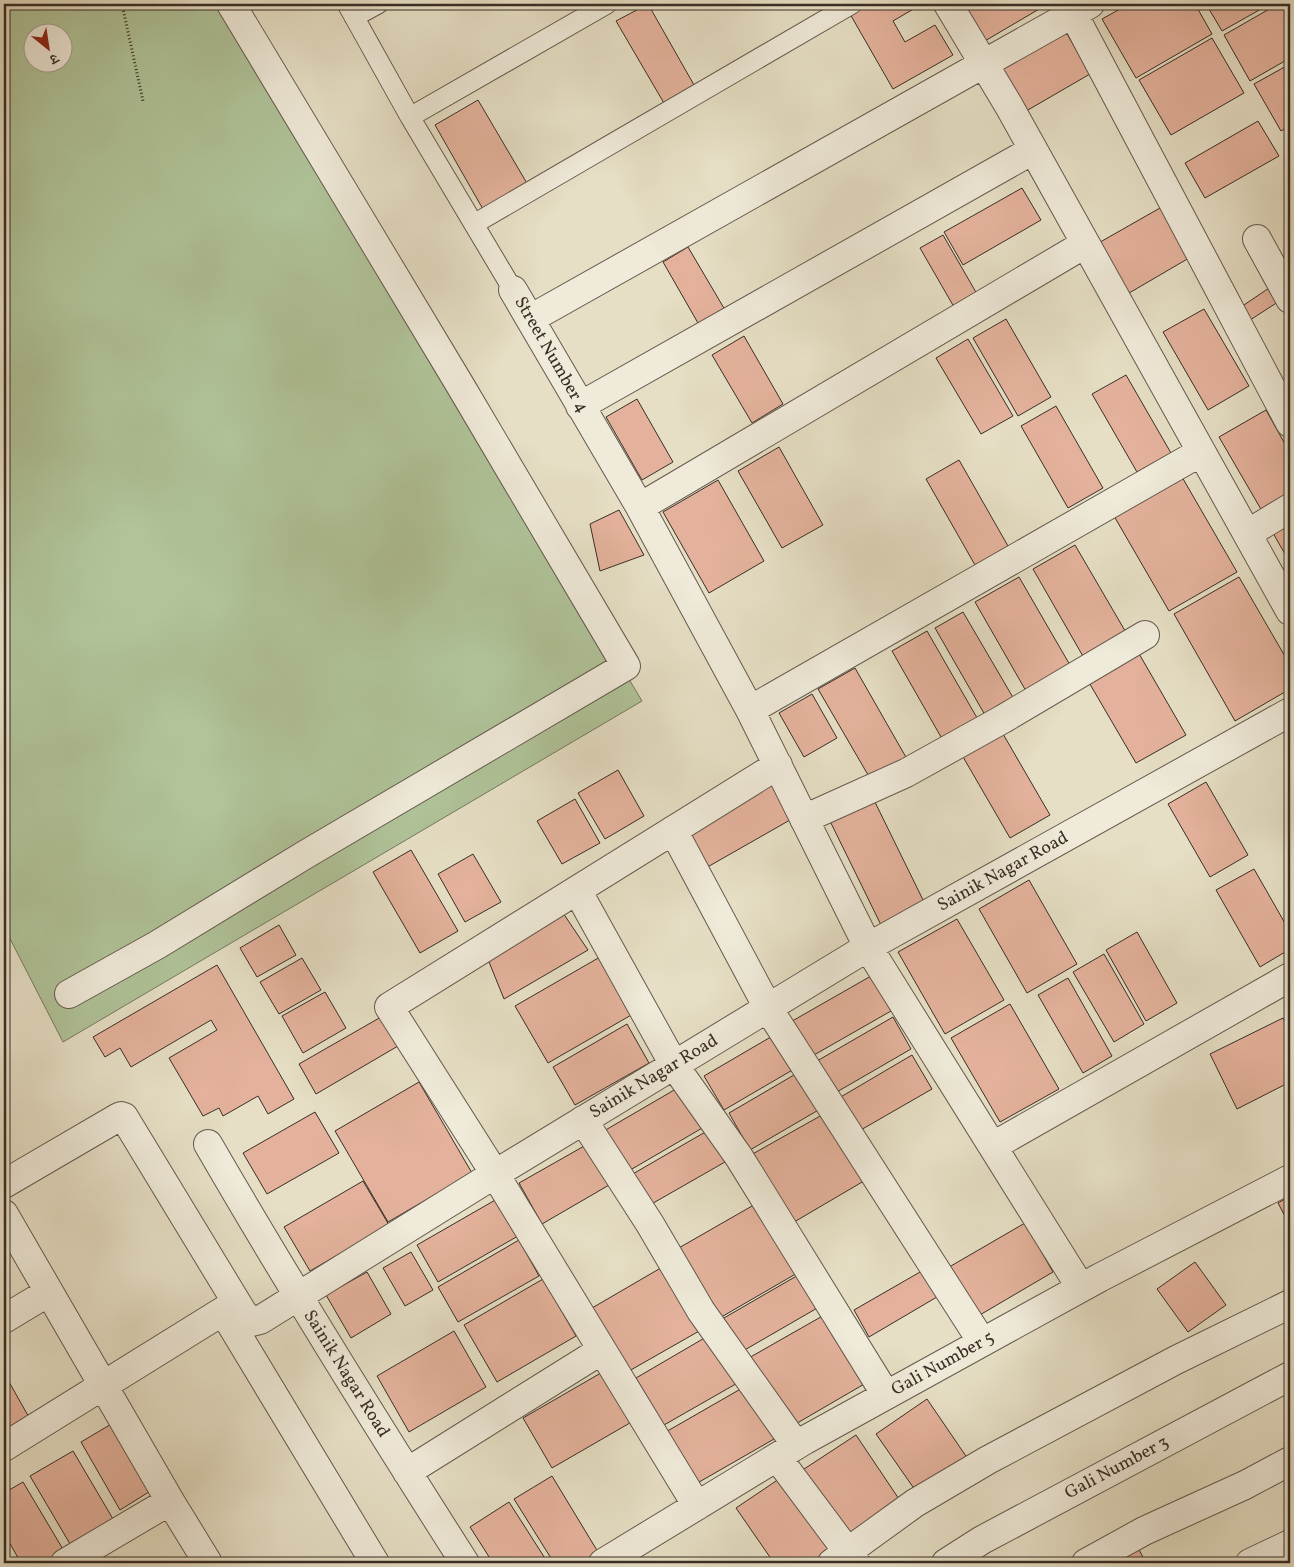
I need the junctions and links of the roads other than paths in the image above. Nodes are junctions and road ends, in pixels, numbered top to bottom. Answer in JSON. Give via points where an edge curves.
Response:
{"nodes":[{"id":1,"x":231,"y":4,"type":"edge"},
{"id":2,"x":378,"y":4,"type":"edge"},
{"id":3,"x":607,"y":4,"type":"edge"},
{"id":4,"x":852,"y":4,"type":"edge"},
{"id":5,"x":948,"y":4,"type":"edge"},
{"id":6,"x":1077,"y":7,"type":"edge"},
{"id":7,"x":351,"y":10,"type":"edge"},
{"id":8,"x":983,"y":63,"type":"junction"},
{"id":9,"x":410,"y":117,"type":"junction"},
{"id":10,"x":1033,"y":150,"type":"junction"},
{"id":11,"x":474,"y":224,"type":"junction"},
{"id":12,"x":1257,"y":238,"type":"dead end"},
{"id":13,"x":1086,"y":244,"type":"junction"},
{"id":14,"x":512,"y":290,"type":"joint"},
{"id":15,"x":1290,"y":299,"type":"edge"},
{"id":16,"x":530,"y":320,"type":"junction"},
{"id":17,"x":580,"y":406,"type":"junction"},
{"id":18,"x":1290,"y":422,"type":"edge"},
{"id":19,"x":1201,"y":452,"type":"junction"},
{"id":20,"x":640,"y":508,"type":"junction"},
{"id":21,"x":1290,"y":508,"type":"edge"},
{"id":22,"x":1247,"y":534,"type":"junction"},
{"id":23,"x":1290,"y":611,"type":"edge"},
{"id":24,"x":1145,"y":634,"type":"dead end"},
{"id":25,"x":750,"y":710,"type":"junction"},
{"id":26,"x":1290,"y":712,"type":"edge"},
{"id":27,"x":778,"y":766,"type":"junction"},
{"id":28,"x":804,"y":819,"type":"junction"},
{"id":29,"x":673,"y":830,"type":"junction"},
{"id":30,"x":577,"y":890,"type":"junction"},
{"id":31,"x":868,"y":947,"type":"junction"},
{"id":32,"x":1290,"y":977,"type":"edge"},
{"id":33,"x":69,"y":994,"type":"dead end"},
{"id":34,"x":768,"y":1008,"type":"junction"},
{"id":35,"x":674,"y":1065,"type":"junction"},
{"id":36,"x":583,"y":1120,"type":"junction"},
{"id":37,"x":208,"y":1144,"type":"dead end"},
{"id":38,"x":993,"y":1146,"type":"junction"},
{"id":39,"x":495,"y":1174,"type":"junction"},
{"id":40,"x":1290,"y":1179,"type":"edge"},
{"id":41,"x":4,"y":1184,"type":"edge"},
{"id":42,"x":4,"y":1214,"type":"edge"},
{"id":43,"x":1081,"y":1288,"type":"junction"},
{"id":44,"x":49,"y":1292,"type":"junction"},
{"id":45,"x":298,"y":1296,"type":"junction"},
{"id":46,"x":1290,"y":1304,"type":"edge"},
{"id":47,"x":230,"y":1307,"type":"junction"},
{"id":48,"x":4,"y":1319,"type":"edge"},
{"id":49,"x":982,"y":1342,"type":"junction"},
{"id":50,"x":602,"y":1350,"type":"junction"},
{"id":51,"x":1290,"y":1376,"type":"edge"},
{"id":52,"x":104,"y":1386,"type":"junction"},
{"id":53,"x":886,"y":1396,"type":"junction"},
{"id":54,"x":4,"y":1447,"type":"edge"},
{"id":55,"x":787,"y":1451,"type":"junction"},
{"id":56,"x":1290,"y":1461,"type":"edge"},
{"id":57,"x":407,"y":1472,"type":"junction"},
{"id":58,"x":170,"y":1501,"type":"junction"},
{"id":59,"x":697,"y":1506,"type":"junction"},
{"id":60,"x":1290,"y":1544,"type":"edge"},
{"id":61,"x":845,"y":1560,"type":"edge"},
{"id":62,"x":65,"y":1563,"type":"edge"},
{"id":63,"x":208,"y":1563,"type":"edge"},
{"id":64,"x":375,"y":1563,"type":"edge"},
{"id":65,"x":465,"y":1563,"type":"edge"},
{"id":66,"x":603,"y":1563,"type":"edge"},
{"id":67,"x":946,"y":1563,"type":"edge"},
{"id":68,"x":1086,"y":1563,"type":"edge"},
{"id":69,"x":1250,"y":1563,"type":"edge"}],
"edges":[{"from":1,"to":33,"type":"street","via":[[626,666]]},
{"from":2,"to":7,"type":"lane"},
{"from":3,"to":9,"type":"lane"},
{"from":4,"to":11,"type":"lane"},
{"from":5,"to":8,"type":"street"},
{"from":6,"to":8,"type":"street"},
{"from":6,"to":18,"type":"street"},
{"from":7,"to":9,"type":"lane","name":"Street Number 4"},
{"from":8,"to":10,"type":"street"},
{"from":8,"to":16,"type":"street"},
{"from":9,"to":11,"type":"lane","name":"Street Number 4"},
{"from":10,"to":13,"type":"street"},
{"from":10,"to":17,"type":"street"},
{"from":11,"to":14,"type":"lane","name":"Street Number 4"},
{"from":12,"to":15,"type":"street"},
{"from":13,"to":19,"type":"street"},
{"from":13,"to":20,"type":"street"},
{"from":14,"to":16,"type":"street","name":"Street Number 4"},
{"from":16,"to":17,"type":"street","name":"Street Number 4"},
{"from":17,"to":20,"type":"street","name":"Street Number 4"},
{"from":19,"to":22,"type":"street"},
{"from":19,"to":25,"type":"street"},
{"from":20,"to":25,"type":"street","name":"Street Number 4"},
{"from":21,"to":22,"type":"street"},
{"from":22,"to":23,"type":"street"},
{"from":24,"to":28,"type":"street","via":[[906,773]]},
{"from":25,"to":27,"type":"street","name":"Street Number 4"},
{"from":26,"to":31,"type":"street","name":"Sainik Nagar Road"},
{"from":27,"to":28,"type":"street","name":"Street Number 4"},
{"from":27,"to":29,"type":"street"},
{"from":28,"to":31,"type":"street","name":"Street Number 4"},
{"from":29,"to":30,"type":"street"},
{"from":29,"to":34,"type":"street"},
{"from":30,"to":35,"type":"street"},
{"from":30,"to":39,"type":"street","via":[[389,1007]]},
{"from":31,"to":34,"type":"street","name":"Sainik Nagar Road"},
{"from":31,"to":38,"type":"street","name":"Street Number 4"},
{"from":32,"to":38,"type":"street"},
{"from":34,"to":35,"type":"street","name":"Sainik Nagar Road"},
{"from":34,"to":49,"type":"street"},
{"from":35,"to":36,"type":"street","name":"Sainik Nagar Road"},
{"from":35,"to":53,"type":"street","via":[[739,1156]]},
{"from":36,"to":39,"type":"street","name":"Sainik Nagar Road"},
{"from":36,"to":55,"type":"street"},
{"from":37,"to":45,"type":"street"},
{"from":38,"to":43,"type":"street","name":"Street Number 4"},
{"from":39,"to":45,"type":"street","name":"Sainik Nagar Road"},
{"from":39,"to":50,"type":"street"},
{"from":40,"to":43,"type":"street","name":"Gali Number 5"},
{"from":41,"to":47,"type":"street","via":[[117,1118],[124,1117]]},
{"from":42,"to":44,"type":"street"},
{"from":43,"to":49,"type":"street","name":"Gali Number 5"},
{"from":44,"to":48,"type":"street"},
{"from":44,"to":52,"type":"street"},
{"from":45,"to":47,"type":"street","via":[[252,1322]]},
{"from":45,"to":57,"type":"street","name":"Sainik Nagar Road"},
{"from":46,"to":61,"type":"street","via":[[1176,1360],[988,1460],[915,1503]]},
{"from":47,"to":52,"type":"street"},
{"from":47,"to":64,"type":"street"},
{"from":49,"to":53,"type":"street","name":"Gali Number 5"},
{"from":50,"to":57,"type":"street"},
{"from":50,"to":59,"type":"street"},
{"from":51,"to":67,"type":"street","name":"Gali Number 3","via":[[982,1540]]},
{"from":52,"to":54,"type":"street"},
{"from":52,"to":58,"type":"street"},
{"from":53,"to":55,"type":"street","name":"Gali Number 5"},
{"from":55,"to":59,"type":"street","name":"Gali Number 5"},
{"from":55,"to":61,"type":"street"},
{"from":56,"to":68,"type":"street","via":[[1144,1531]]},
{"from":57,"to":65,"type":"street","name":"Sainik Nagar Road"},
{"from":58,"to":62,"type":"street"},
{"from":58,"to":63,"type":"street"},
{"from":59,"to":66,"type":"street","name":"Gali Number 5"},
{"from":60,"to":69,"type":"street"}]}
